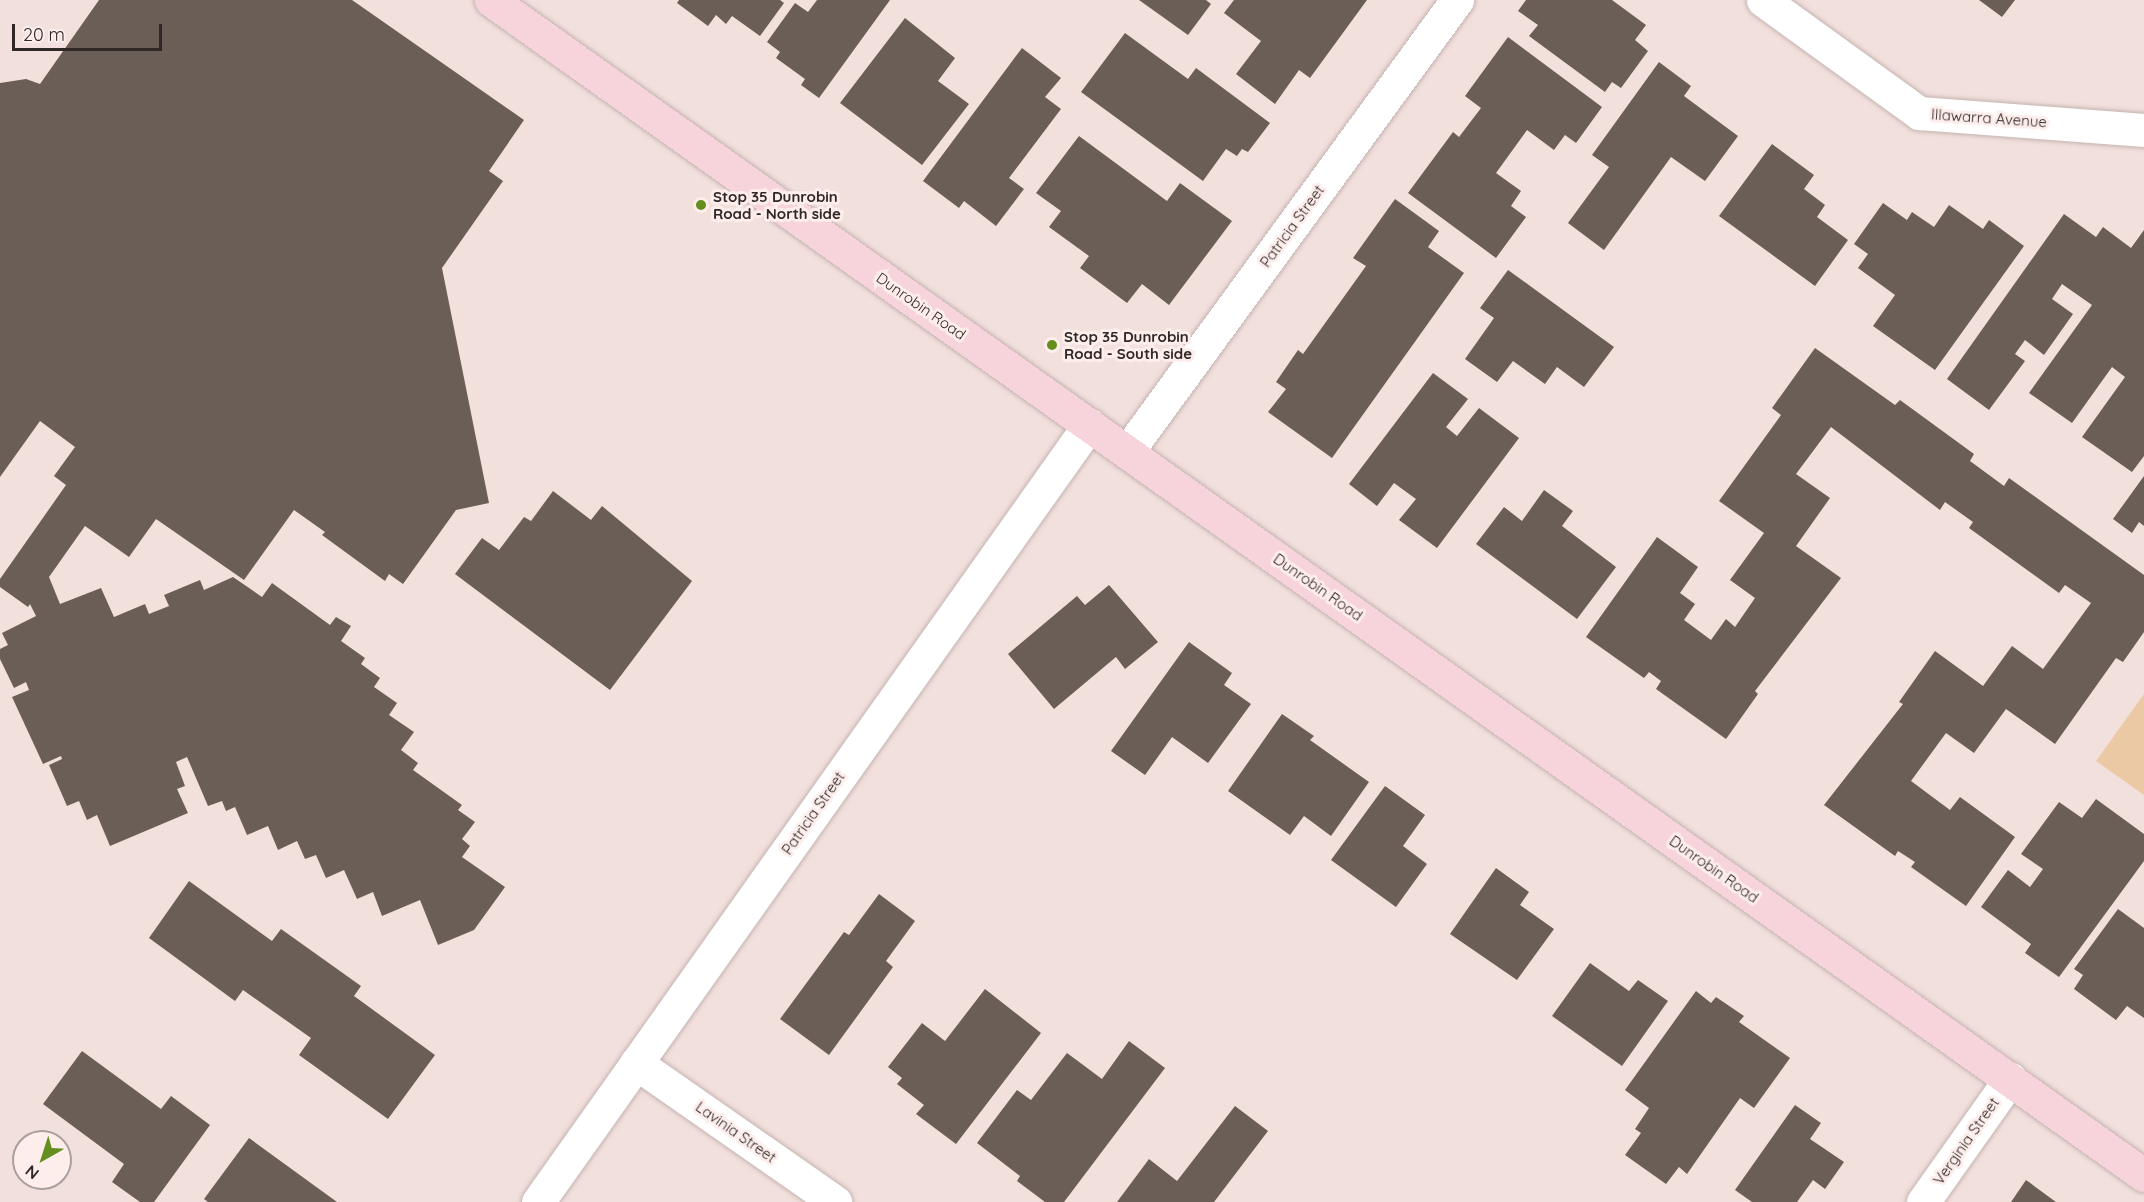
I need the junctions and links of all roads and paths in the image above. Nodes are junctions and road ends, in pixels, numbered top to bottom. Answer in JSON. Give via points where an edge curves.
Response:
{"nodes":[{"id":1,"x":491,"y":0,"type":"edge"},
{"id":2,"x":1456,"y":0,"type":"edge"},
{"id":3,"x":1763,"y":0,"type":"edge"},
{"id":4,"x":2144,"y":130,"type":"edge"},
{"id":5,"x":1089,"y":425,"type":"junction"},
{"id":6,"x":1127,"y":452,"type":"junction"},
{"id":7,"x":636,"y":1063,"type":"junction"},
{"id":8,"x":2010,"y":1079,"type":"junction"},
{"id":9,"x":2144,"y":1175,"type":"edge"},
{"id":10,"x":538,"y":1202,"type":"edge"},
{"id":11,"x":835,"y":1202,"type":"edge"},
{"id":12,"x":1923,"y":1202,"type":"edge"}],
"edges":[{"from":1,"to":5,"type":"street","name":"Dunrobin Road"},
{"from":2,"to":6,"type":"street","name":"Patricia Street"},
{"from":3,"to":4,"type":"street","name":"Illawarra Avenue","via":[[1919,112]]},
{"from":5,"to":6,"type":"street","name":"Dunrobin Road"},
{"from":5,"to":7,"type":"street","name":"Patricia Street"},
{"from":6,"to":8,"type":"street","name":"Dunrobin Road"},
{"from":7,"to":10,"type":"street","name":"Patricia Street"},
{"from":7,"to":11,"type":"street","name":"Lavinia Street"},
{"from":8,"to":9,"type":"street","name":"Dunrobin Road"},
{"from":8,"to":12,"type":"street","name":"Verginia Street"}]}
